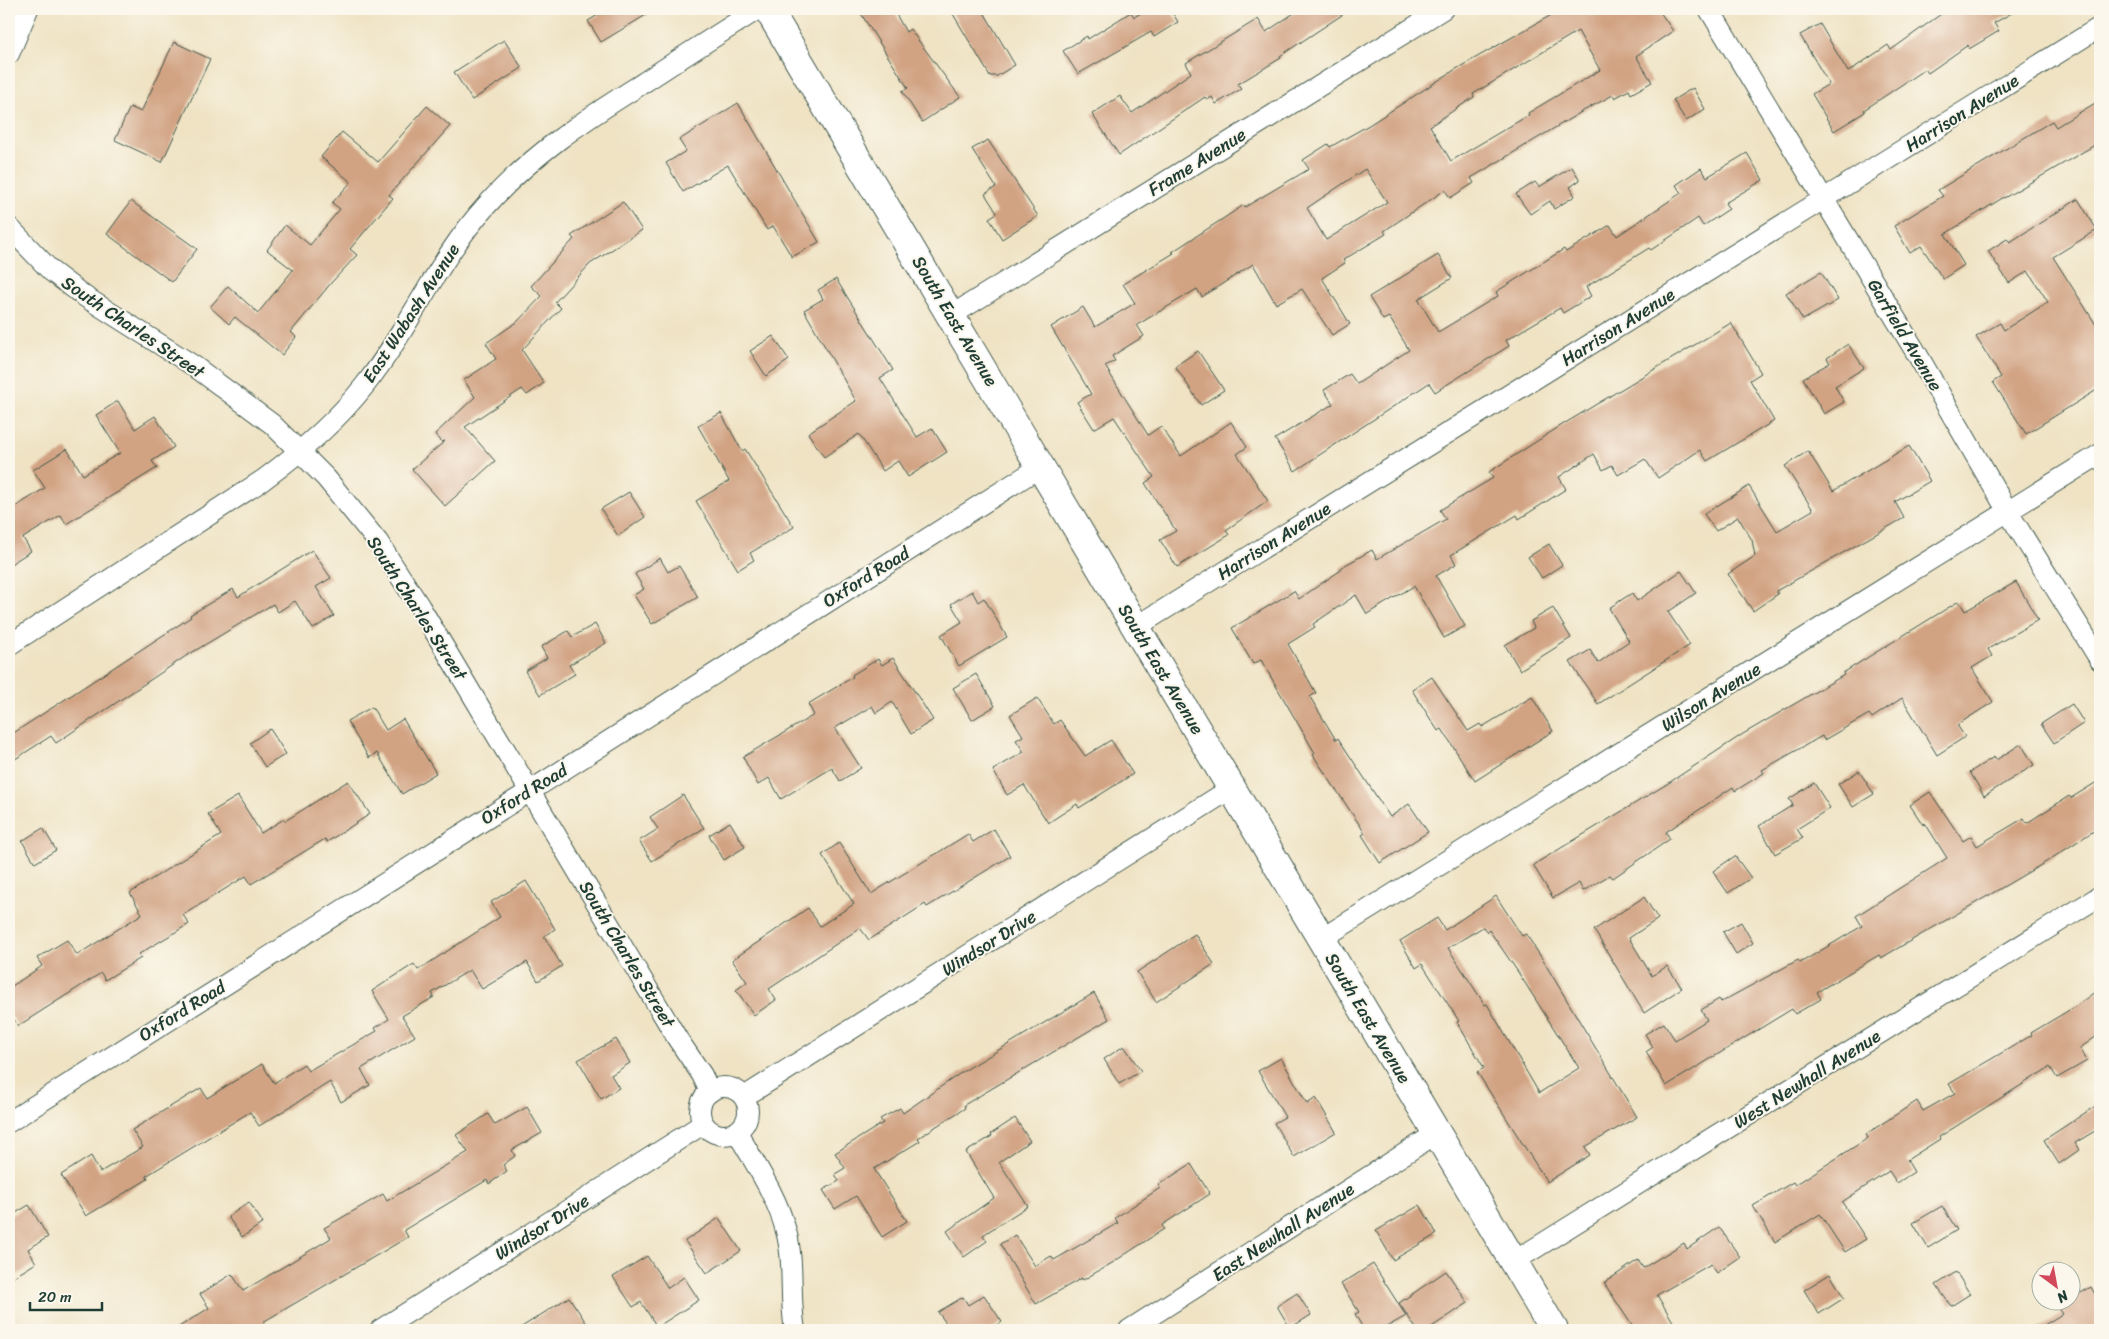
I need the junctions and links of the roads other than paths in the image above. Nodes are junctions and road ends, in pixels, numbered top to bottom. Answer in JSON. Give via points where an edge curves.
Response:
{"nodes":[{"id":1,"x":28,"y":9,"type":"edge"},
{"id":2,"x":758,"y":9,"type":"edge"},
{"id":3,"x":768,"y":9,"type":"edge"},
{"id":4,"x":1442,"y":9,"type":"edge"},
{"id":5,"x":1709,"y":9,"type":"edge"},
{"id":6,"x":2100,"y":27,"type":"edge"},
{"id":7,"x":9,"y":54,"type":"edge"},
{"id":8,"x":1823,"y":199,"type":"junction"},
{"id":9,"x":9,"y":227,"type":"edge"},
{"id":10,"x":952,"y":316,"type":"junction"},
{"id":11,"x":300,"y":452,"type":"junction"},
{"id":12,"x":2100,"y":454,"type":"edge"},
{"id":13,"x":1040,"y":466,"type":"junction"},
{"id":14,"x":2008,"y":512,"type":"junction"},
{"id":15,"x":1136,"y":626,"type":"junction"},
{"id":16,"x":9,"y":645,"type":"edge"},
{"id":17,"x":2100,"y":660,"type":"edge"},
{"id":18,"x":1232,"y":788,"type":"junction"},
{"id":19,"x":530,"y":791,"type":"junction"},
{"id":20,"x":2100,"y":896,"type":"edge"},
{"id":21,"x":1321,"y":939,"type":"junction"},
{"id":22,"x":710,"y":1092,"type":"junction"},
{"id":23,"x":744,"y":1097,"type":"junction"},
{"id":24,"x":9,"y":1122,"type":"edge"},
{"id":25,"x":704,"y":1124,"type":"junction"},
{"id":26,"x":737,"y":1132,"type":"junction"},
{"id":27,"x":1437,"y":1133,"type":"junction"},
{"id":28,"x":1513,"y":1262,"type":"junction"},
{"id":29,"x":380,"y":1330,"type":"edge"},
{"id":30,"x":795,"y":1330,"type":"edge"},
{"id":31,"x":1129,"y":1330,"type":"edge"},
{"id":32,"x":1554,"y":1330,"type":"edge"}],
"edges":[{"from":1,"to":7,"type":"street"},
{"from":2,"to":11,"type":"street","name":"East Wabash Avenue","via":[[565,134],[504,186],[445,258],[366,385]]},
{"from":3,"to":10,"type":"main road","name":"South East Avenue"},
{"from":4,"to":10,"type":"street","name":"Frame Avenue"},
{"from":5,"to":8,"type":"street","name":"Garfield Avenue"},
{"from":6,"to":8,"type":"street","name":"Harrison Avenue"},
{"from":8,"to":14,"type":"street","name":"Garfield Avenue"},
{"from":8,"to":15,"type":"street","name":"Harrison Avenue"},
{"from":9,"to":11,"type":"street","name":"South Charles Street","via":[[70,286],[194,366],[272,424]]},
{"from":10,"to":13,"type":"main road","name":"South East Avenue"},
{"from":11,"to":16,"type":"street","name":"East Wabash Avenue","via":[[263,480]]},
{"from":11,"to":19,"type":"street","name":"South Charles Street","via":[[326,478],[378,542]]},
{"from":12,"to":14,"type":"street","name":"Wilson Avenue"},
{"from":13,"to":15,"type":"main road","name":"South East Avenue"},
{"from":13,"to":19,"type":"street","name":"Oxford Road"},
{"from":14,"to":17,"type":"street","name":"Garfield Avenue"},
{"from":14,"to":21,"type":"street","name":"Wilson Avenue"},
{"from":15,"to":18,"type":"main road","name":"South East Avenue"},
{"from":18,"to":21,"type":"main road","name":"South East Avenue"},
{"from":18,"to":23,"type":"street","name":"Windsor Drive"},
{"from":19,"to":22,"type":"street","name":"South Charles Street"},
{"from":19,"to":24,"type":"street","name":"Oxford Road"},
{"from":20,"to":28,"type":"street","name":"West Newhall Avenue"},
{"from":21,"to":27,"type":"main road","name":"South East Avenue"},
{"from":22,"to":23,"type":"street","via":[[725,1087]]},
{"from":22,"to":25,"type":"street","via":[[701,1103]]},
{"from":23,"to":26,"type":"street","via":[[748,1104],[747,1120]]},
{"from":25,"to":26,"type":"street","via":[[715,1134],[723,1136]]},
{"from":25,"to":29,"type":"street","name":"Windsor Drive"},
{"from":26,"to":30,"type":"street","via":[[771,1193],[786,1232],[790,1307]]},
{"from":27,"to":28,"type":"main road","name":"South East Avenue"},
{"from":27,"to":31,"type":"street","name":"East Newhall Avenue"},
{"from":28,"to":32,"type":"main road","name":"South East Avenue"}]}
